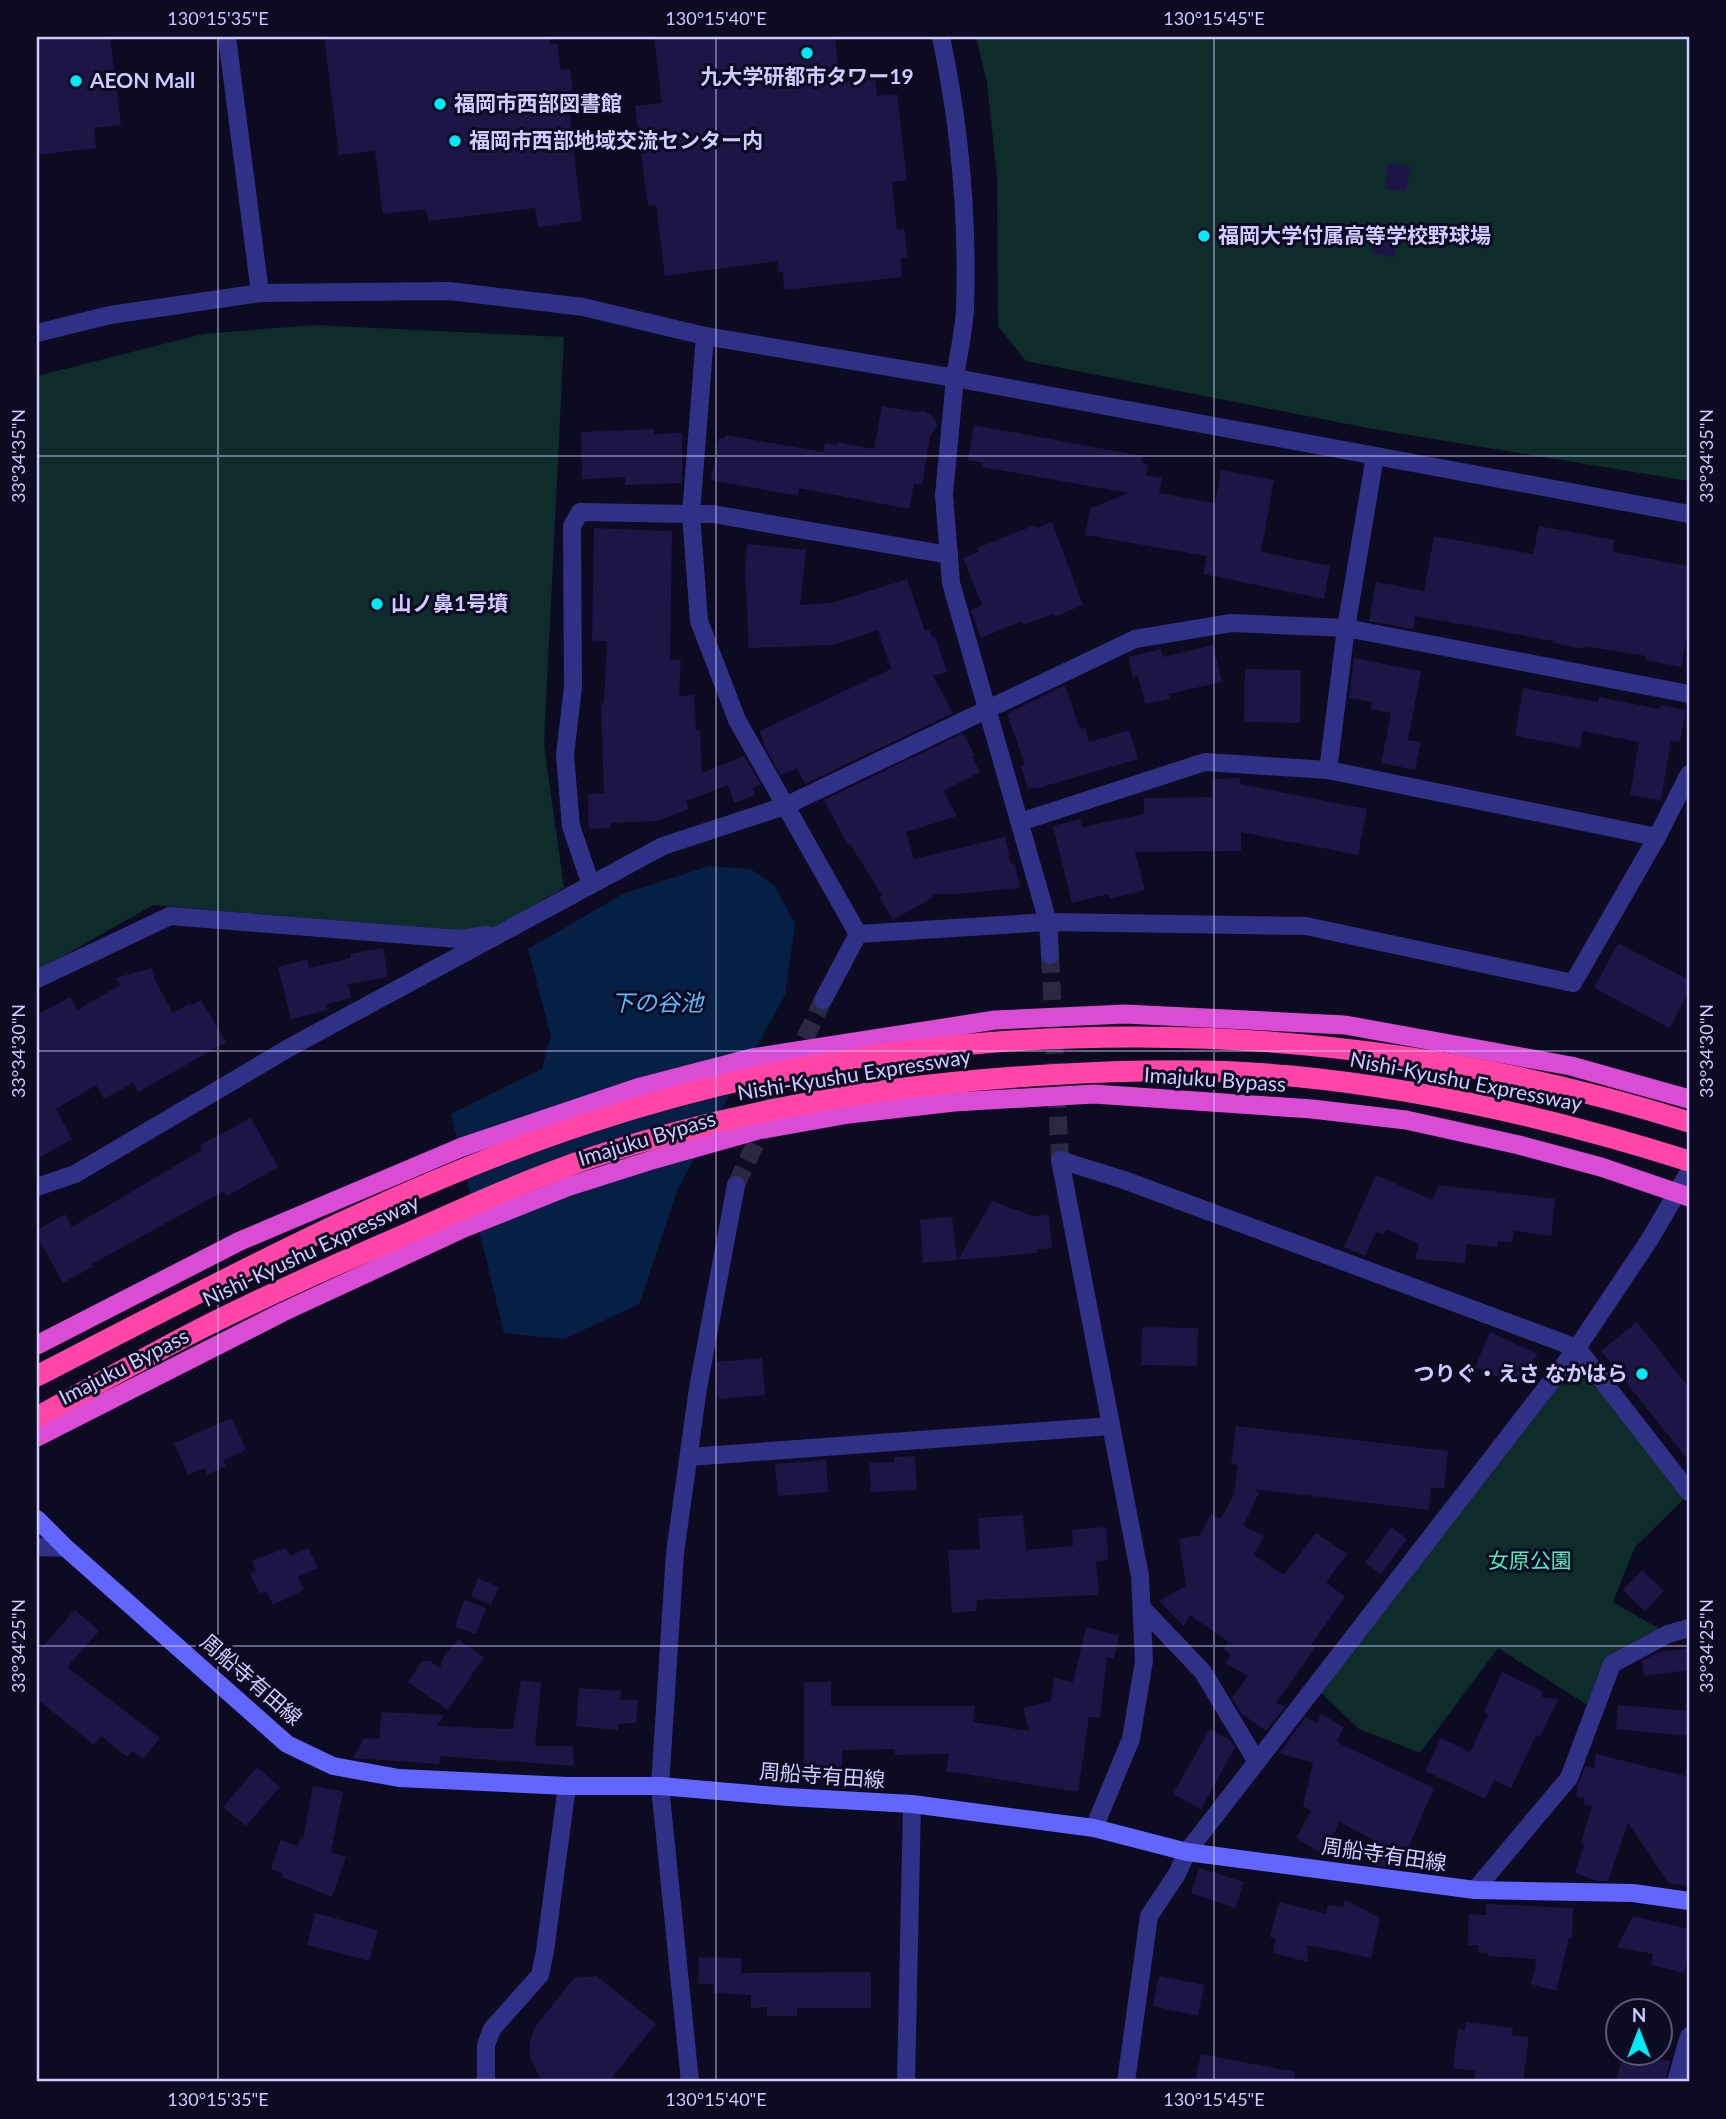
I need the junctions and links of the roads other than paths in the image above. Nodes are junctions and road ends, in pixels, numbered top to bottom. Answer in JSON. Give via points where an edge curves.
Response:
{"nodes":[{"id":1,"x":227,"y":37,"type":"edge"},
{"id":2,"x":941,"y":37,"type":"edge"},
{"id":3,"x":260,"y":293,"type":"junction"},
{"id":4,"x":37,"y":333,"type":"edge"},
{"id":5,"x":705,"y":336,"type":"junction"},
{"id":6,"x":955,"y":378,"type":"junction"},
{"id":7,"x":1375,"y":456,"type":"junction"},
{"id":8,"x":691,"y":514,"type":"junction"},
{"id":9,"x":1689,"y":514,"type":"edge"},
{"id":10,"x":949,"y":555,"type":"junction"},
{"id":11,"x":1346,"y":628,"type":"junction"},
{"id":12,"x":1689,"y":694,"type":"edge"},
{"id":13,"x":986,"y":710,"type":"junction"},
{"id":14,"x":1328,"y":770,"type":"junction"},
{"id":15,"x":1689,"y":774,"type":"edge"},
{"id":16,"x":785,"y":806,"type":"junction"},
{"id":17,"x":1020,"y":822,"type":"junction"},
{"id":18,"x":1657,"y":836,"type":"junction"},
{"id":19,"x":591,"y":885,"type":"junction"},
{"id":20,"x":1048,"y":922,"type":"junction"},
{"id":21,"x":497,"y":934,"type":"junction"},
{"id":22,"x":858,"y":934,"type":"junction"},
{"id":23,"x":1051,"y":955,"type":"tunnel mouth"},
{"id":24,"x":37,"y":979,"type":"edge"},
{"id":25,"x":823,"y":1000,"type":"tunnel mouth"},
{"id":26,"x":1689,"y":1099,"type":"edge"},
{"id":27,"x":1689,"y":1122,"type":"edge"},
{"id":28,"x":1689,"y":1161,"type":"edge"},
{"id":29,"x":1689,"y":1172,"type":"edge"},
{"id":30,"x":736,"y":1185,"type":"tunnel mouth"},
{"id":31,"x":37,"y":1188,"type":"edge"},
{"id":32,"x":1683,"y":1195,"type":"edge"},
{"id":33,"x":37,"y":1345,"type":"edge"},
{"id":34,"x":1577,"y":1348,"type":"junction"},
{"id":35,"x":37,"y":1376,"type":"edge"},
{"id":36,"x":37,"y":1417,"type":"edge"},
{"id":37,"x":1111,"y":1426,"type":"junction"},
{"id":38,"x":37,"y":1437,"type":"edge"},
{"id":39,"x":689,"y":1457,"type":"junction"},
{"id":40,"x":1689,"y":1492,"type":"edge"},
{"id":41,"x":37,"y":1519,"type":"edge"},
{"id":42,"x":37,"y":1546,"type":"edge"},
{"id":43,"x":66,"y":1548,"type":"junction"},
{"id":44,"x":1142,"y":1608,"type":"junction"},
{"id":45,"x":1689,"y":1628,"type":"edge"},
{"id":46,"x":1257,"y":1762,"type":"junction"},
{"id":47,"x":567,"y":1786,"type":"junction"},
{"id":48,"x":660,"y":1786,"type":"junction"},
{"id":49,"x":912,"y":1804,"type":"junction"},
{"id":50,"x":1094,"y":1828,"type":"junction"},
{"id":51,"x":1188,"y":1852,"type":"junction"},
{"id":52,"x":1475,"y":1890,"type":"junction"},
{"id":53,"x":1689,"y":1901,"type":"edge"},
{"id":54,"x":1689,"y":2036,"type":"edge"},
{"id":55,"x":486,"y":2082,"type":"edge"},
{"id":56,"x":690,"y":2082,"type":"edge"},
{"id":57,"x":906,"y":2082,"type":"edge"},
{"id":58,"x":1126,"y":2082,"type":"edge"},
{"id":59,"x":1676,"y":2082,"type":"edge"}],
"edges":[{"from":1,"to":3,"type":"street"},
{"from":2,"to":6,"type":"street","via":[[956,119],[964,215],[965,311]]},
{"from":3,"to":4,"type":"street","via":[[110,315]]},
{"from":3,"to":5,"type":"street","via":[[449,292],[583,307]]},
{"from":5,"to":6,"type":"street"},
{"from":5,"to":8,"type":"street"},
{"from":6,"to":7,"type":"street"},
{"from":6,"to":10,"type":"street","via":[[944,495]]},
{"from":7,"to":9,"type":"street"},
{"from":7,"to":11,"type":"street"},
{"from":8,"to":10,"type":"street"},
{"from":8,"to":16,"type":"street","via":[[699,621],[737,720]]},
{"from":8,"to":19,"type":"street","via":[[580,512],[572,526],[573,687],[565,755],[570,826]]},
{"from":10,"to":13,"type":"street","via":[[951,583]]},
{"from":11,"to":12,"type":"street"},
{"from":11,"to":13,"type":"street","via":[[1231,623],[1135,639]]},
{"from":11,"to":14,"type":"street"},
{"from":13,"to":16,"type":"street"},
{"from":13,"to":17,"type":"street"},
{"from":14,"to":17,"type":"street","via":[[1205,762]]},
{"from":14,"to":18,"type":"street"},
{"from":15,"to":18,"type":"street"},
{"from":16,"to":19,"type":"street","via":[[663,846]]},
{"from":16,"to":22,"type":"street"},
{"from":17,"to":20,"type":"street"},
{"from":18,"to":20,"type":"street","via":[[1573,983],[1306,926]]},
{"from":19,"to":21,"type":"street"},
{"from":20,"to":22,"type":"street"},
{"from":20,"to":23,"type":"street"},
{"from":21,"to":24,"type":"street","via":[[458,939],[170,916]]},
{"from":21,"to":31,"type":"street","via":[[294,1045],[75,1174]]},
{"from":22,"to":25,"type":"street"},
{"from":26,"to":33,"type":"highway","via":[[1571,1066],[1345,1025],[1125,1014],[982,1022],[752,1058],[637,1088],[462,1147],[240,1241]]},
{"from":27,"to":35,"type":"highway","name":"Nishi-Kyushu Expressway","bridge":true,"via":[[1523,1077],[1289,1042],[1086,1038],[903,1052],[698,1091],[588,1123],[487,1160],[346,1221]]},
{"from":28,"to":36,"type":"highway","name":"Nishi-Kyushu Expressway","bridge":true,"via":[[1514,1112],[1289,1076],[1186,1071],[1077,1073],[804,1102],[699,1125],[606,1153],[485,1199],[201,1328]]},
{"from":29,"to":32,"type":"street"},
{"from":30,"to":39,"type":"street"},
{"from":32,"to":34,"type":"street"},
{"from":32,"to":38,"type":"highway","name":"Imajuku Bypass","via":[[1519,1145],[1406,1120],[1312,1109],[1094,1094],[849,1114],[758,1130],[655,1159],[502,1212],[283,1312]]},
{"from":34,"to":37,"type":"street","via":[[1060,1160]]},
{"from":34,"to":40,"type":"street"},
{"from":34,"to":46,"type":"street"},
{"from":37,"to":39,"type":"street"},
{"from":37,"to":44,"type":"street"},
{"from":39,"to":48,"type":"street","via":[[675,1553]]},
{"from":41,"to":43,"type":"main road","name":"周船寺有田線"},
{"from":42,"to":43,"type":"street"},
{"from":43,"to":47,"type":"main road","name":"周船寺有田線","via":[[287,1744],[333,1766],[400,1778]]},
{"from":44,"to":46,"type":"street","via":[[1203,1672]]},
{"from":44,"to":50,"type":"street","via":[[1144,1661],[1131,1739]]},
{"from":45,"to":52,"type":"street","via":[[1612,1664],[1569,1778]]},
{"from":46,"to":51,"type":"street"},
{"from":47,"to":48,"type":"main road","name":"周船寺有田線"},
{"from":47,"to":55,"type":"street","via":[[540,1975],[492,2029],[486,2045]]},
{"from":48,"to":49,"type":"main road","name":"周船寺有田線"},
{"from":48,"to":56,"type":"street"},
{"from":49,"to":50,"type":"main road","name":"周船寺有田線"},
{"from":49,"to":57,"type":"street"},
{"from":50,"to":51,"type":"main road","name":"周船寺有田線"},
{"from":51,"to":52,"type":"main road","name":"周船寺有田線"},
{"from":51,"to":58,"type":"street","via":[[1149,1916]]},
{"from":52,"to":53,"type":"main road","name":"周船寺有田線","via":[[1633,1893]]},
{"from":54,"to":59,"type":"street"}]}
